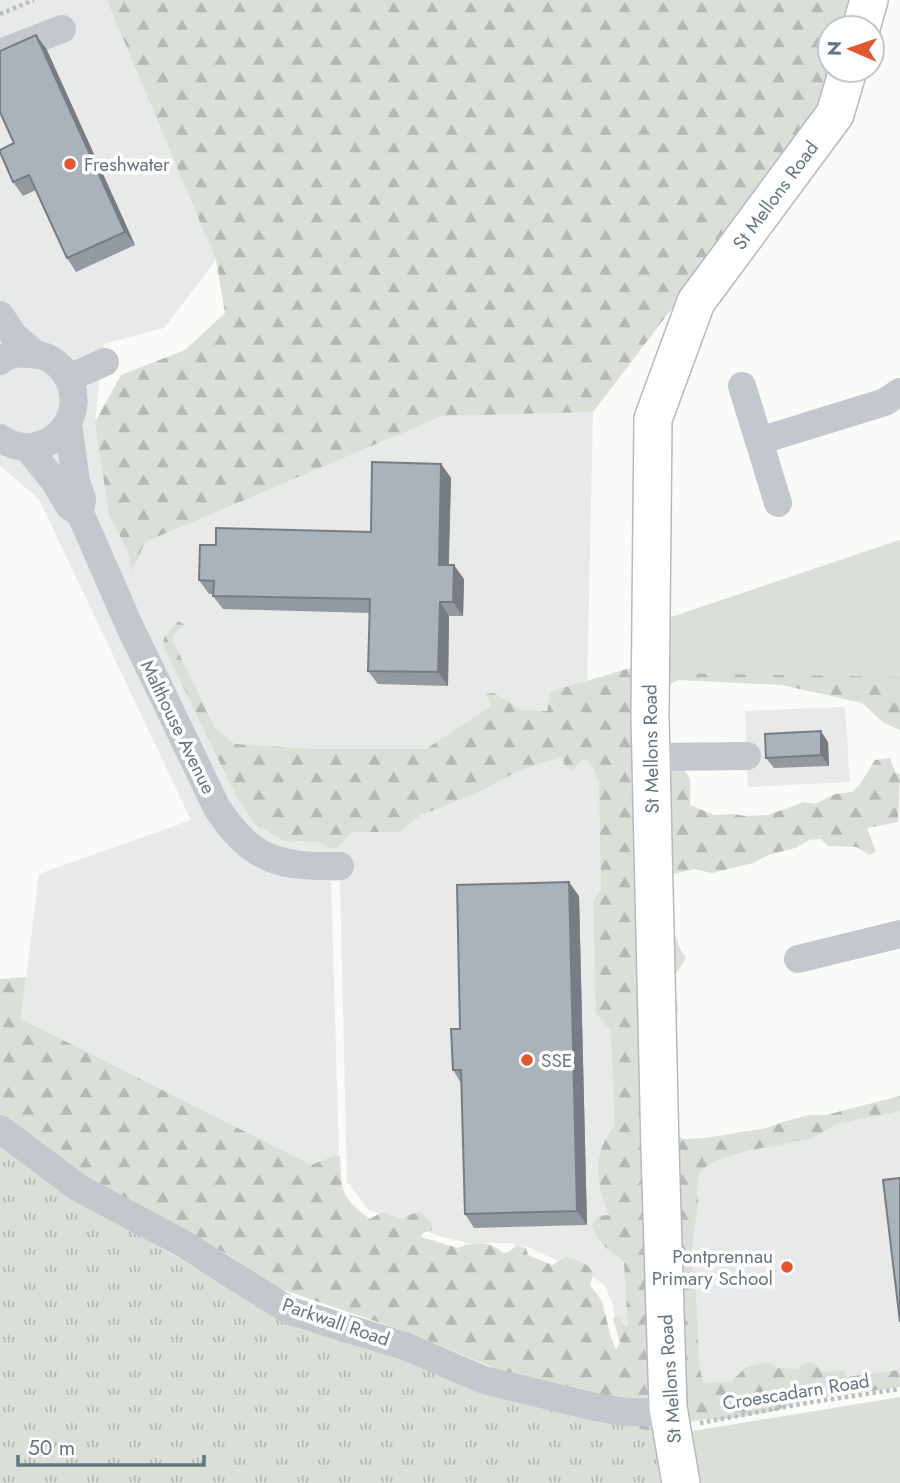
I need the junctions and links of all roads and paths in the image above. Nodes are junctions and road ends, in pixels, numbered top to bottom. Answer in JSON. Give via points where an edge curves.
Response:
{"nodes":[{"id":1,"x":34,"y":0,"type":"edge"},
{"id":2,"x":0,"y":14,"type":"edge"},
{"id":3,"x":62,"y":29,"type":"dead end"},
{"id":4,"x":0,"y":53,"type":"edge"},
{"id":5,"x":844,"y":84,"type":"edge"},
{"id":6,"x":0,"y":315,"type":"edge"},
{"id":7,"x":35,"y":354,"type":"junction"},
{"id":8,"x":0,"y":361,"type":"edge"},
{"id":9,"x":105,"y":362,"type":"dead end"},
{"id":10,"x":69,"y":379,"type":"junction"},
{"id":11,"x":742,"y":386,"type":"dead end"},
{"id":12,"x":900,"y":392,"type":"edge"},
{"id":13,"x":68,"y":424,"type":"junction"},
{"id":14,"x":760,"y":441,"type":"junction"},
{"id":15,"x":8,"y":442,"type":"edge"},
{"id":16,"x":778,"y":503,"type":"dead end"},
{"id":17,"x":80,"y":513,"type":"junction"},
{"id":18,"x":650,"y":757,"type":"junction"},
{"id":19,"x":733,"y":763,"type":"dead end"},
{"id":20,"x":340,"y":866,"type":"dead end"},
{"id":21,"x":900,"y":934,"type":"edge"},
{"id":22,"x":798,"y":959,"type":"dead end"},
{"id":23,"x":0,"y":1129,"type":"edge"},
{"id":24,"x":900,"y":1389,"type":"edge"},
{"id":25,"x":682,"y":1419,"type":"junction"},
{"id":26,"x":681,"y":1483,"type":"edge"}],
"edges":[{"from":1,"to":2,"type":"path"},
{"from":3,"to":4,"type":"street"},
{"from":5,"to":18,"type":"main road","name":"St Mellons Road","via":[[835,114],[696,302],[653,419]]},
{"from":6,"to":7,"type":"street","via":[[14,336]]},
{"from":7,"to":8,"type":"street"},
{"from":7,"to":10,"type":"street","via":[[49,358]]},
{"from":9,"to":10,"type":"street"},
{"from":10,"to":13,"type":"street","name":"Malthouse Avenue","via":[[74,410]]},
{"from":11,"to":14,"type":"street"},
{"from":12,"to":14,"type":"street","via":[[885,402]]},
{"from":13,"to":15,"type":"street","via":[[43,445]]},
{"from":13,"to":17,"type":"street","name":"Malthouse Avenue","via":[[82,499]]},
{"from":14,"to":16,"type":"street"},
{"from":15,"to":17,"type":"street","name":"Malthouse Avenue","via":[[55,482],[69,506]]},
{"from":17,"to":20,"type":"street","name":"Malthouse Avenue","via":[[217,808],[233,831],[249,846],[281,862]]},
{"from":18,"to":19,"type":"street"},
{"from":18,"to":25,"type":"main road","name":"St Mellons Road"},
{"from":21,"to":22,"type":"street"},
{"from":23,"to":25,"type":"street","name":"Parkwall Road","via":[[79,1188],[182,1242],[290,1311],[405,1346],[484,1380],[595,1407]]},
{"from":24,"to":25,"type":"path","name":"Croescadarn Road"},
{"from":25,"to":26,"type":"main road","name":"St Mellons Road"}]}
